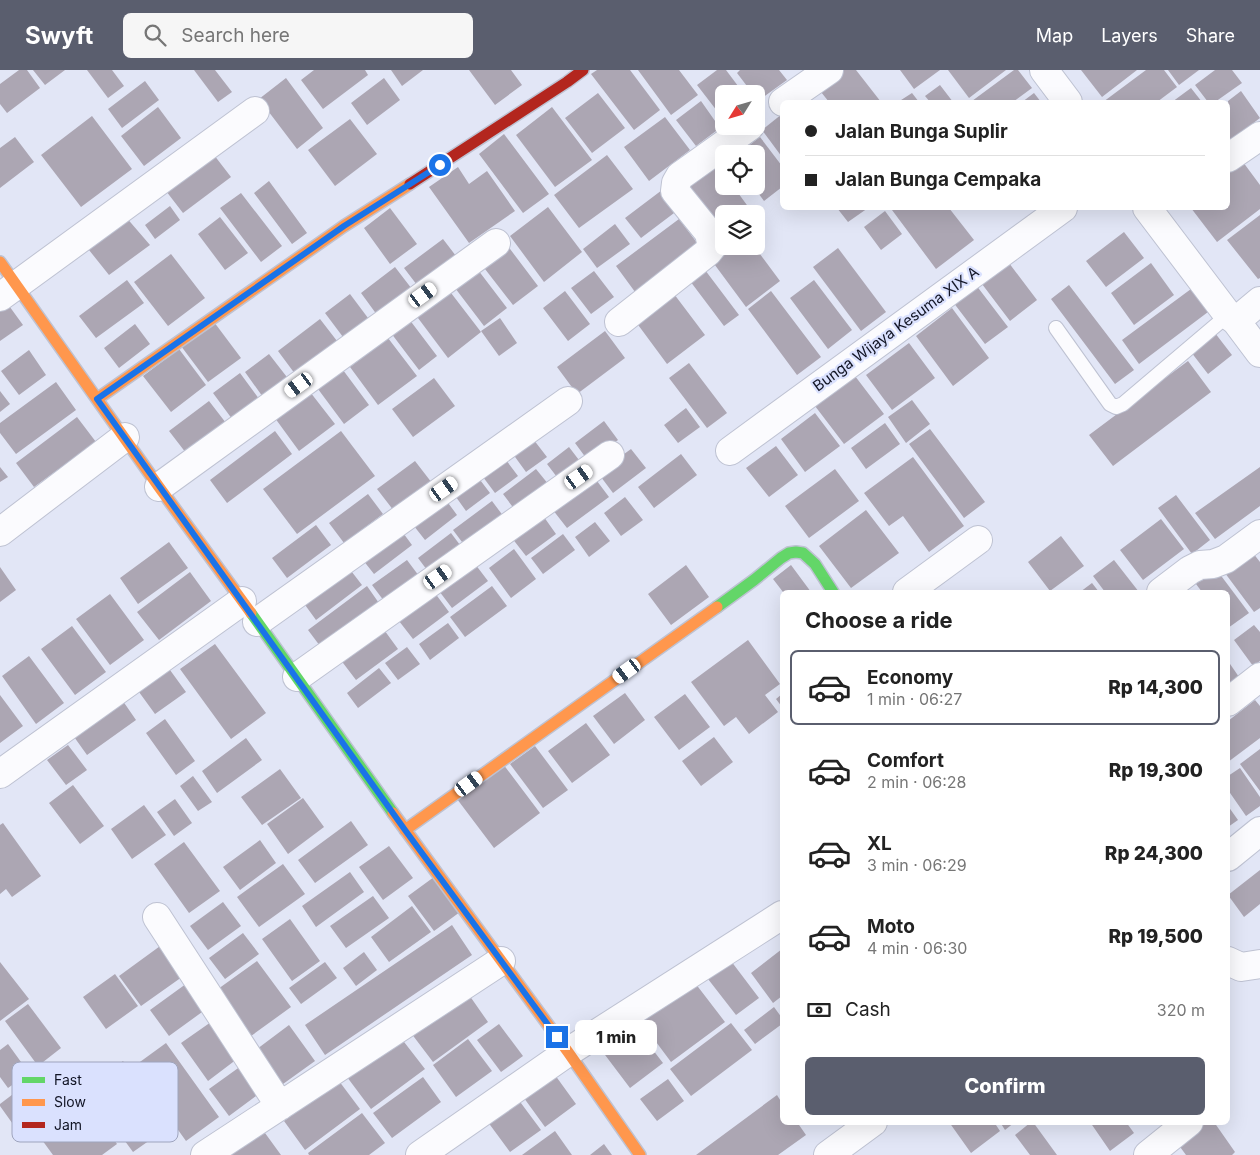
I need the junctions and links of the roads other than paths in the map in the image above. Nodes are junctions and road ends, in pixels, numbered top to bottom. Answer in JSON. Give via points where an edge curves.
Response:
{"nodes":[{"id":1,"x":829,"y":70,"type":"edge"},
{"id":2,"x":1044,"y":70,"type":"edge"},
{"id":3,"x":570,"y":74,"type":"edge"},
{"id":4,"x":787,"y":100,"type":"edge"},
{"id":5,"x":1066,"y":100,"type":"edge"},
{"id":6,"x":780,"y":105,"type":"edge"},
{"id":7,"x":254,"y":111,"type":"dead end"},
{"id":8,"x":765,"y":116,"type":"edge"},
{"id":9,"x":737,"y":135,"type":"edge"},
{"id":10,"x":1260,"y":136,"type":"edge"},
{"id":11,"x":1230,"y":157,"type":"edge"},
{"id":12,"x":1060,"y":210,"type":"edge"},
{"id":13,"x":1153,"y":210,"type":"edge"},
{"id":14,"x":496,"y":243,"type":"dead end"},
{"id":15,"x":0,"y":262,"type":"edge"},
{"id":16,"x":8,"y":291,"type":"edge"},
{"id":17,"x":1260,"y":302,"type":"edge"},
{"id":18,"x":1232,"y":318,"type":"junction"},
{"id":19,"x":619,"y":322,"type":"dead end"},
{"id":20,"x":1056,"y":328,"type":"dead end"},
{"id":21,"x":1260,"y":354,"type":"edge"},
{"id":22,"x":97,"y":399,"type":"junction"},
{"id":23,"x":568,"y":401,"type":"dead end"},
{"id":24,"x":125,"y":437,"type":"junction"},
{"id":25,"x":730,"y":451,"type":"dead end"},
{"id":26,"x":610,"y":455,"type":"dead end"},
{"id":27,"x":159,"y":487,"type":"junction"},
{"id":28,"x":0,"y":532,"type":"edge"},
{"id":29,"x":1260,"y":534,"type":"edge"},
{"id":30,"x":978,"y":540,"type":"dead end"},
{"id":31,"x":832,"y":590,"type":"edge"},
{"id":32,"x":910,"y":590,"type":"edge"},
{"id":33,"x":1164,"y":590,"type":"edge"},
{"id":34,"x":249,"y":611,"type":"junction"},
{"id":35,"x":297,"y":676,"type":"junction"},
{"id":36,"x":1260,"y":677,"type":"edge"},
{"id":37,"x":1230,"y":700,"type":"edge"},
{"id":38,"x":0,"y":774,"type":"edge"},
{"id":39,"x":405,"y":830,"type":"junction"},
{"id":40,"x":1260,"y":831,"type":"edge"},
{"id":41,"x":1230,"y":855,"type":"edge"},
{"id":42,"x":780,"y":916,"type":"edge"},
{"id":43,"x":157,"y":917,"type":"dead end"},
{"id":44,"x":501,"y":961,"type":"junction"},
{"id":45,"x":1230,"y":962,"type":"edge"},
{"id":46,"x":1260,"y":964,"type":"edge"},
{"id":47,"x":568,"y":1052,"type":"junction"},
{"id":48,"x":280,"y":1106,"type":"junction"},
{"id":49,"x":869,"y":1125,"type":"edge"},
{"id":50,"x":1185,"y":1125,"type":"edge"},
{"id":51,"x":205,"y":1155,"type":"edge"},
{"id":52,"x":420,"y":1155,"type":"edge"},
{"id":53,"x":640,"y":1155,"type":"edge"},
{"id":54,"x":828,"y":1155,"type":"edge"},
{"id":55,"x":1148,"y":1155,"type":"edge"}],
"edges":[{"from":1,"to":4,"type":"street"},
{"from":2,"to":5,"type":"street"},
{"from":3,"to":22,"type":"street","via":[[344,226]]},
{"from":6,"to":8,"type":"street"},
{"from":7,"to":16,"type":"street"},
{"from":9,"to":19,"type":"street","via":[[680,176],[676,183],[675,191],[709,233],[712,247]]},
{"from":10,"to":11,"type":"street"},
{"from":12,"to":25,"type":"street","name":"Bunga Wijaya Kesuma XIX A"},
{"from":13,"to":18,"type":"street"},
{"from":14,"to":27,"type":"street"},
{"from":15,"to":16,"type":"street"},
{"from":16,"to":22,"type":"street"},
{"from":17,"to":18,"type":"street"},
{"from":18,"to":20,"type":"lane","via":[[1116,407],[1110,404]]},
{"from":18,"to":21,"type":"street"},
{"from":22,"to":24,"type":"street"},
{"from":23,"to":34,"type":"street"},
{"from":24,"to":27,"type":"street"},
{"from":24,"to":28,"type":"street"},
{"from":26,"to":35,"type":"street"},
{"from":27,"to":34,"type":"street"},
{"from":29,"to":33,"type":"street","via":[[1226,559],[1200,565]]},
{"from":30,"to":32,"type":"street"},
{"from":31,"to":39,"type":"street","via":[[813,561],[802,552],[790,552]]},
{"from":34,"to":35,"type":"street"},
{"from":34,"to":38,"type":"street"},
{"from":35,"to":39,"type":"street"},
{"from":36,"to":37,"type":"street"},
{"from":39,"to":44,"type":"street"},
{"from":40,"to":41,"type":"street"},
{"from":42,"to":47,"type":"street"},
{"from":43,"to":48,"type":"street"},
{"from":44,"to":47,"type":"street"},
{"from":44,"to":48,"type":"street"},
{"from":45,"to":46,"type":"street","via":[[1241,967]]},
{"from":47,"to":52,"type":"street"},
{"from":47,"to":53,"type":"street"},
{"from":48,"to":51,"type":"street"},
{"from":49,"to":54,"type":"street"},
{"from":50,"to":55,"type":"street"}]}
